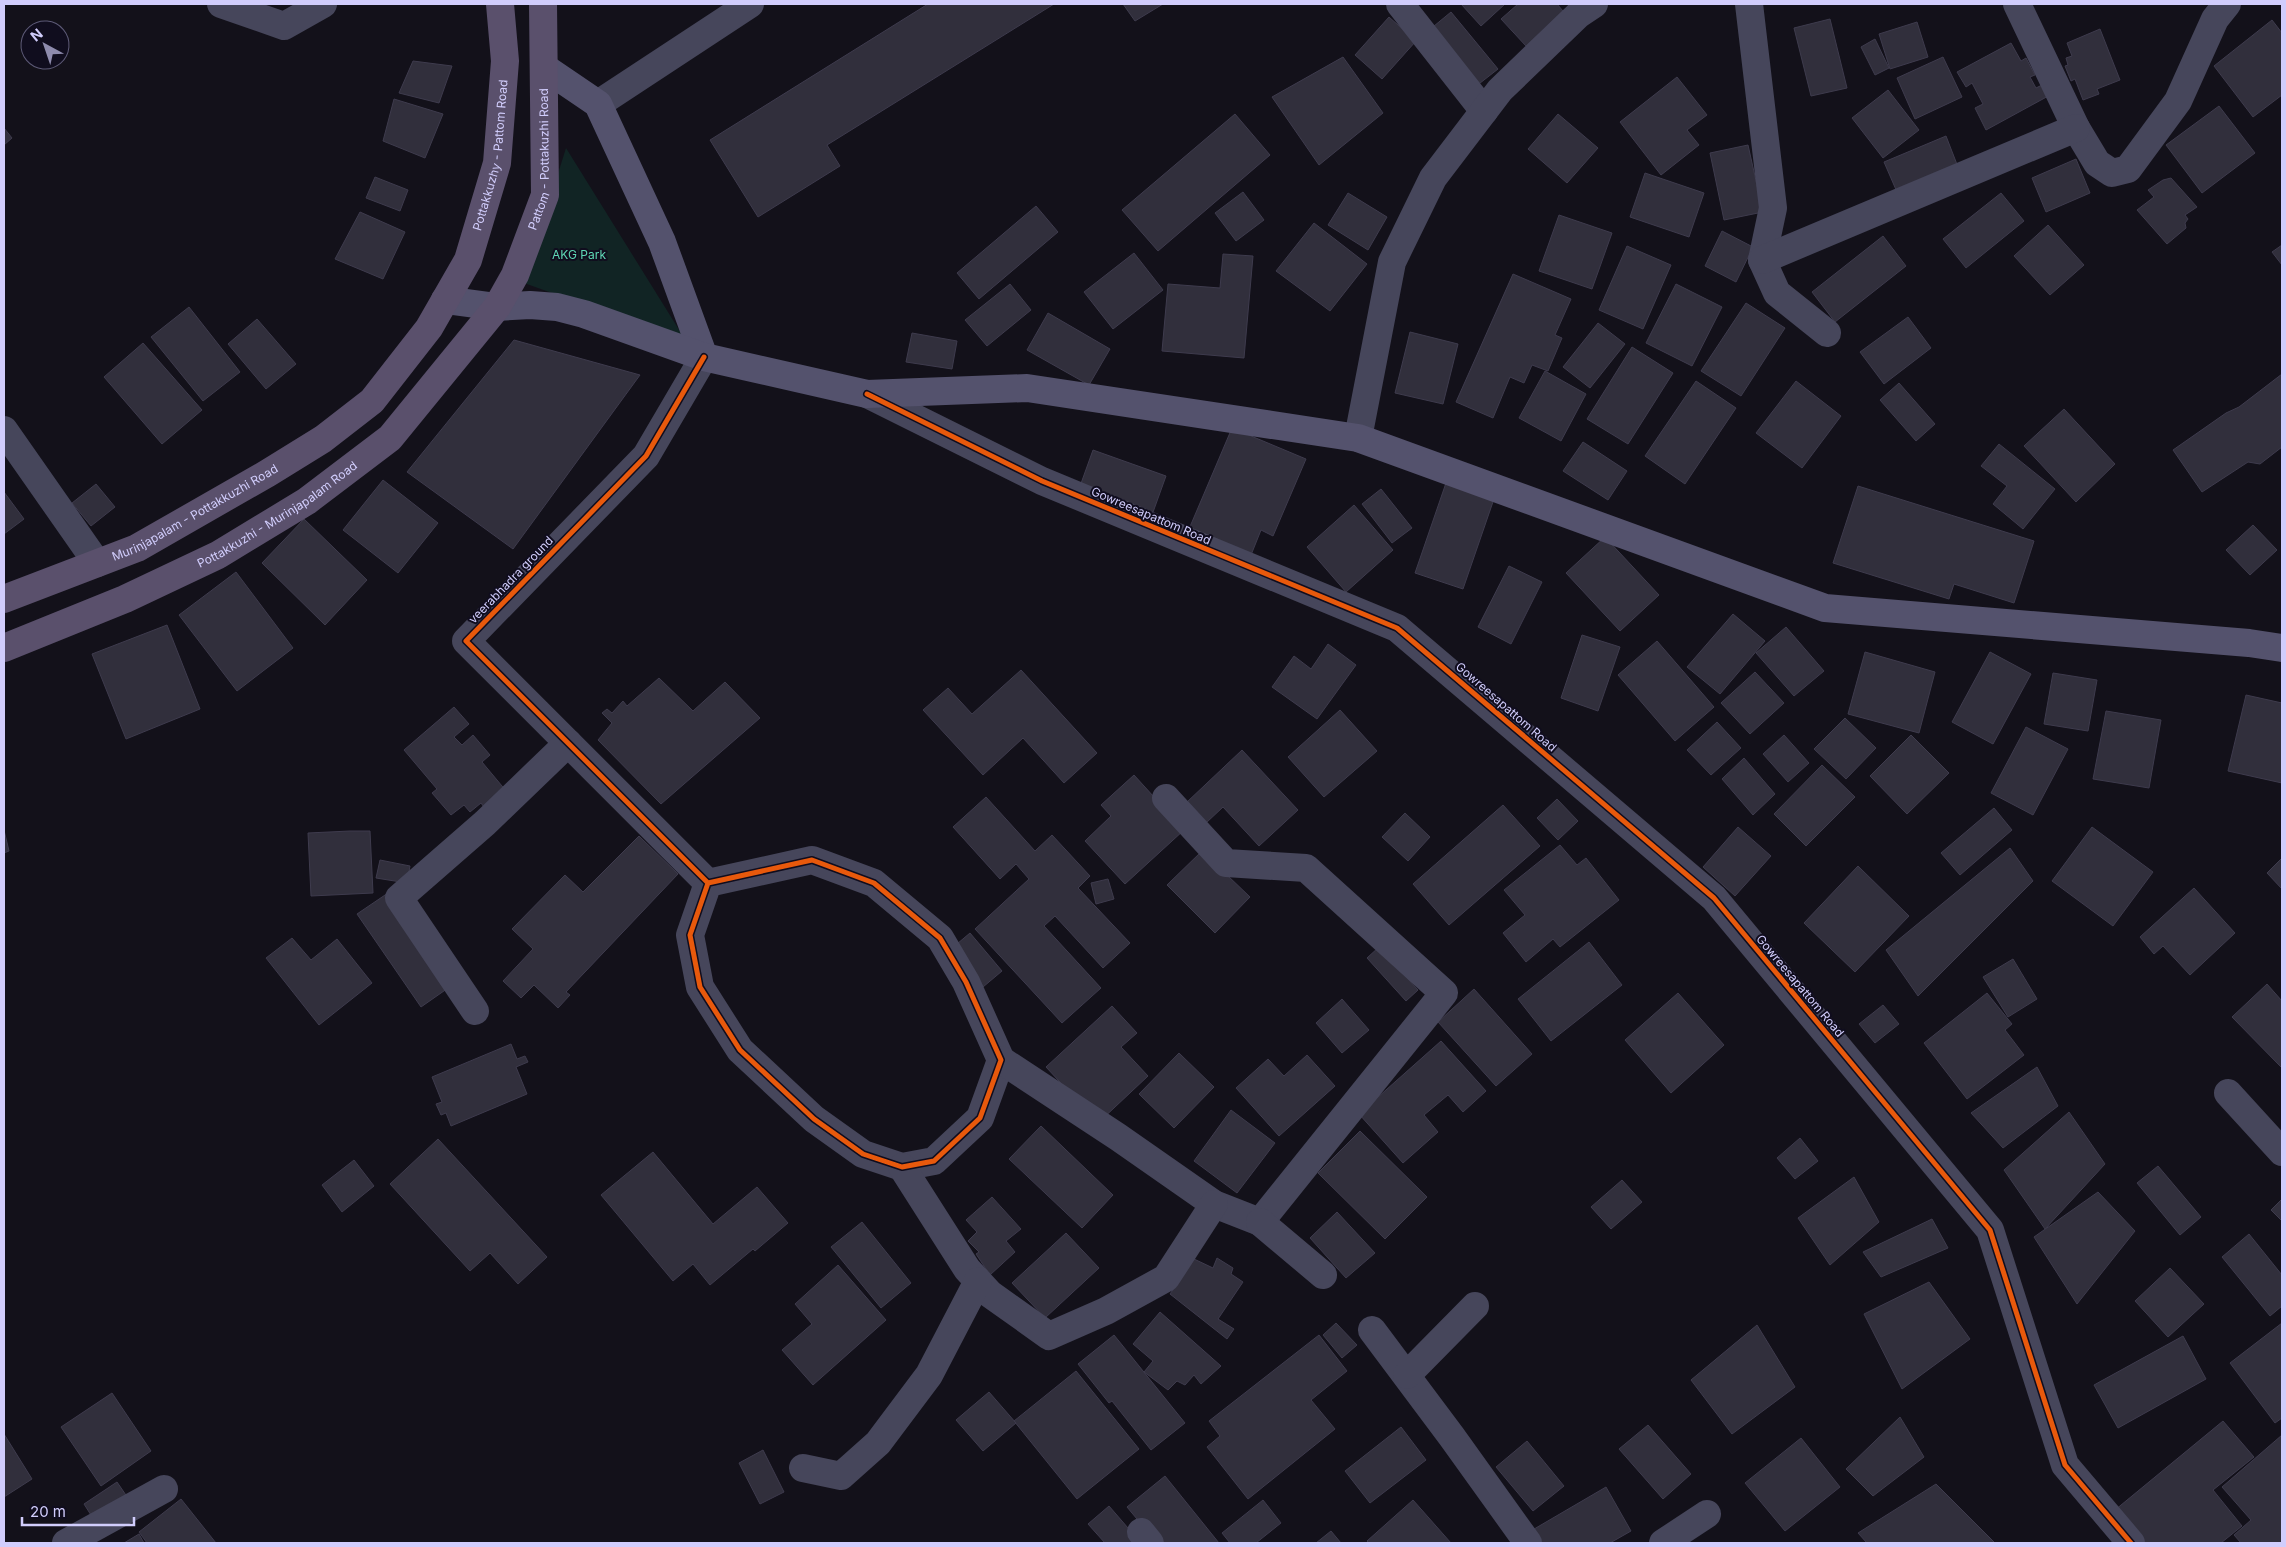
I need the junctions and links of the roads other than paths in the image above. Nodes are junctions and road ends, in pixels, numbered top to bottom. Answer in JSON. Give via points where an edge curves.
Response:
{"nodes":[{"id":1,"x":221,"y":4,"type":"edge"},
{"id":2,"x":323,"y":4,"type":"edge"},
{"id":3,"x":500,"y":4,"type":"edge"},
{"id":4,"x":543,"y":4,"type":"edge"},
{"id":5,"x":750,"y":4,"type":"edge"},
{"id":6,"x":1400,"y":4,"type":"edge"},
{"id":7,"x":1594,"y":4,"type":"edge"},
{"id":8,"x":1749,"y":4,"type":"edge"},
{"id":9,"x":2017,"y":4,"type":"edge"},
{"id":10,"x":2227,"y":4,"type":"edge"},
{"id":11,"x":545,"y":68,"type":"junction"},
{"id":12,"x":598,"y":104,"type":"junction"},
{"id":13,"x":1484,"y":111,"type":"junction"},
{"id":14,"x":2076,"y":128,"type":"junction"},
{"id":15,"x":1762,"y":260,"type":"junction"},
{"id":16,"x":445,"y":300,"type":"junction"},
{"id":17,"x":497,"y":307,"type":"junction"},
{"id":18,"x":1827,"y":332,"type":"dead end"},
{"id":19,"x":704,"y":357,"type":"junction"},
{"id":20,"x":867,"y":394,"type":"junction"},
{"id":21,"x":372,"y":401,"type":"joint"},
{"id":22,"x":4,"y":430,"type":"edge"},
{"id":23,"x":1358,"y":438,"type":"junction"},
{"id":24,"x":97,"y":563,"type":"junction"},
{"id":25,"x":4,"y":599,"type":"edge"},
{"id":26,"x":4,"y":648,"type":"edge"},
{"id":27,"x":2282,"y":648,"type":"edge"},
{"id":28,"x":568,"y":744,"type":"junction"},
{"id":29,"x":1166,"y":798,"type":"dead end"},
{"id":30,"x":708,"y":883,"type":"junction"},
{"id":31,"x":475,"y":1011,"type":"dead end"},
{"id":32,"x":1001,"y":1060,"type":"junction"},
{"id":33,"x":2228,"y":1093,"type":"dead end"},
{"id":34,"x":2282,"y":1152,"type":"edge"},
{"id":35,"x":902,"y":1167,"type":"junction"},
{"id":36,"x":1214,"y":1204,"type":"junction"},
{"id":37,"x":1260,"y":1222,"type":"junction"},
{"id":38,"x":1323,"y":1275,"type":"dead end"},
{"id":39,"x":978,"y":1281,"type":"junction"},
{"id":40,"x":1476,"y":1306,"type":"dead end"},
{"id":41,"x":1372,"y":1330,"type":"dead end"},
{"id":42,"x":1407,"y":1375,"type":"junction"},
{"id":43,"x":803,"y":1468,"type":"dead end"},
{"id":44,"x":164,"y":1489,"type":"dead end"},
{"id":45,"x":1706,"y":1514,"type":"dead end"},
{"id":46,"x":66,"y":1543,"type":"edge"},
{"id":47,"x":1528,"y":1543,"type":"edge"},
{"id":48,"x":1662,"y":1543,"type":"edge"},
{"id":49,"x":2131,"y":1543,"type":"edge"}],
"edges":[{"from":1,"to":2,"type":"street","via":[[284,26]]},
{"from":3,"to":16,"type":"main road","name":"Pottakkuzhy - Pattom Road","via":[[505,61],[497,163],[468,260]]},
{"from":4,"to":11,"type":"main road","name":"Pattom - Pottakuzhi Road"},
{"from":5,"to":12,"type":"street"},
{"from":6,"to":13,"type":"street"},
{"from":7,"to":13,"type":"street","via":[[1578,14],[1500,90]]},
{"from":8,"to":15,"type":"street","via":[[1773,208]]},
{"from":9,"to":14,"type":"street"},
{"from":10,"to":14,"type":"street","via":[[2215,19],[2178,102],[2128,169],[2112,173],[2097,163]]},
{"from":11,"to":12,"type":"main road"},
{"from":11,"to":17,"type":"main road","name":"Pattom - Pottakuzhi Road","via":[[545,195],[515,275]]},
{"from":12,"to":19,"type":"main road","via":[[662,242]]},
{"from":13,"to":23,"type":"street","via":[[1433,178],[1392,262]]},
{"from":14,"to":15,"type":"street"},
{"from":15,"to":18,"type":"street","via":[[1778,293]]},
{"from":16,"to":17,"type":"main road","name":"Gowreesapattom Road"},
{"from":16,"to":21,"type":"main road","name":"Pottakkuzhy - Pattom Road","via":[[429,328]]},
{"from":17,"to":19,"type":"main road","name":"Gowreesapattom Road","via":[[557,307]]},
{"from":17,"to":26,"type":"main road","name":"Pottakkuzhi - Murinjapalam Road","via":[[390,438],[307,501],[218,555],[125,599]]},
{"from":19,"to":20,"type":"main road","name":"Gowreesapattom Road"},
{"from":19,"to":28,"type":"street","name":"veerabhadra ground","via":[[646,456],[466,641]]},
{"from":20,"to":23,"type":"main road","via":[[1026,388]]},
{"from":20,"to":49,"type":"street","name":"Gowreesapattom Road","via":[[1042,480],[1397,628],[1714,898],[1990,1230],[2065,1465]]},
{"from":21,"to":24,"type":"main road","name":"Murinjapalam - Pottakkuzhi Road","via":[[323,438],[268,473],[137,548]]},
{"from":22,"to":24,"type":"street"},
{"from":23,"to":27,"type":"main road","via":[[1825,608]]},
{"from":24,"to":25,"type":"main road","name":"Murinjapalam - Pottakkuzhi Road"},
{"from":28,"to":30,"type":"street","name":"veerabhadra ground"},
{"from":28,"to":31,"type":"street","via":[[399,898]]},
{"from":29,"to":37,"type":"street","via":[[1226,863],[1306,868],[1444,993]]},
{"from":30,"to":32,"type":"street","via":[[812,860],[874,882],[940,938],[966,982]]},
{"from":30,"to":35,"type":"street","via":[[690,935],[700,986],[740,1050],[814,1120],[863,1154]]},
{"from":32,"to":35,"type":"street","via":[[980,1118],[934,1161]]},
{"from":32,"to":36,"type":"street","via":[[1118,1136]]},
{"from":33,"to":34,"type":"street"},
{"from":35,"to":39,"type":"street"},
{"from":36,"to":37,"type":"street"},
{"from":36,"to":39,"type":"street","via":[[1166,1278],[1106,1311],[1049,1336],[990,1294]]},
{"from":37,"to":38,"type":"street"},
{"from":39,"to":43,"type":"street","via":[[929,1375],[878,1443],[841,1476]]},
{"from":40,"to":42,"type":"street"},
{"from":41,"to":42,"type":"street"},
{"from":42,"to":47,"type":"street"},
{"from":44,"to":46,"type":"street"},
{"from":45,"to":48,"type":"street"}]}
